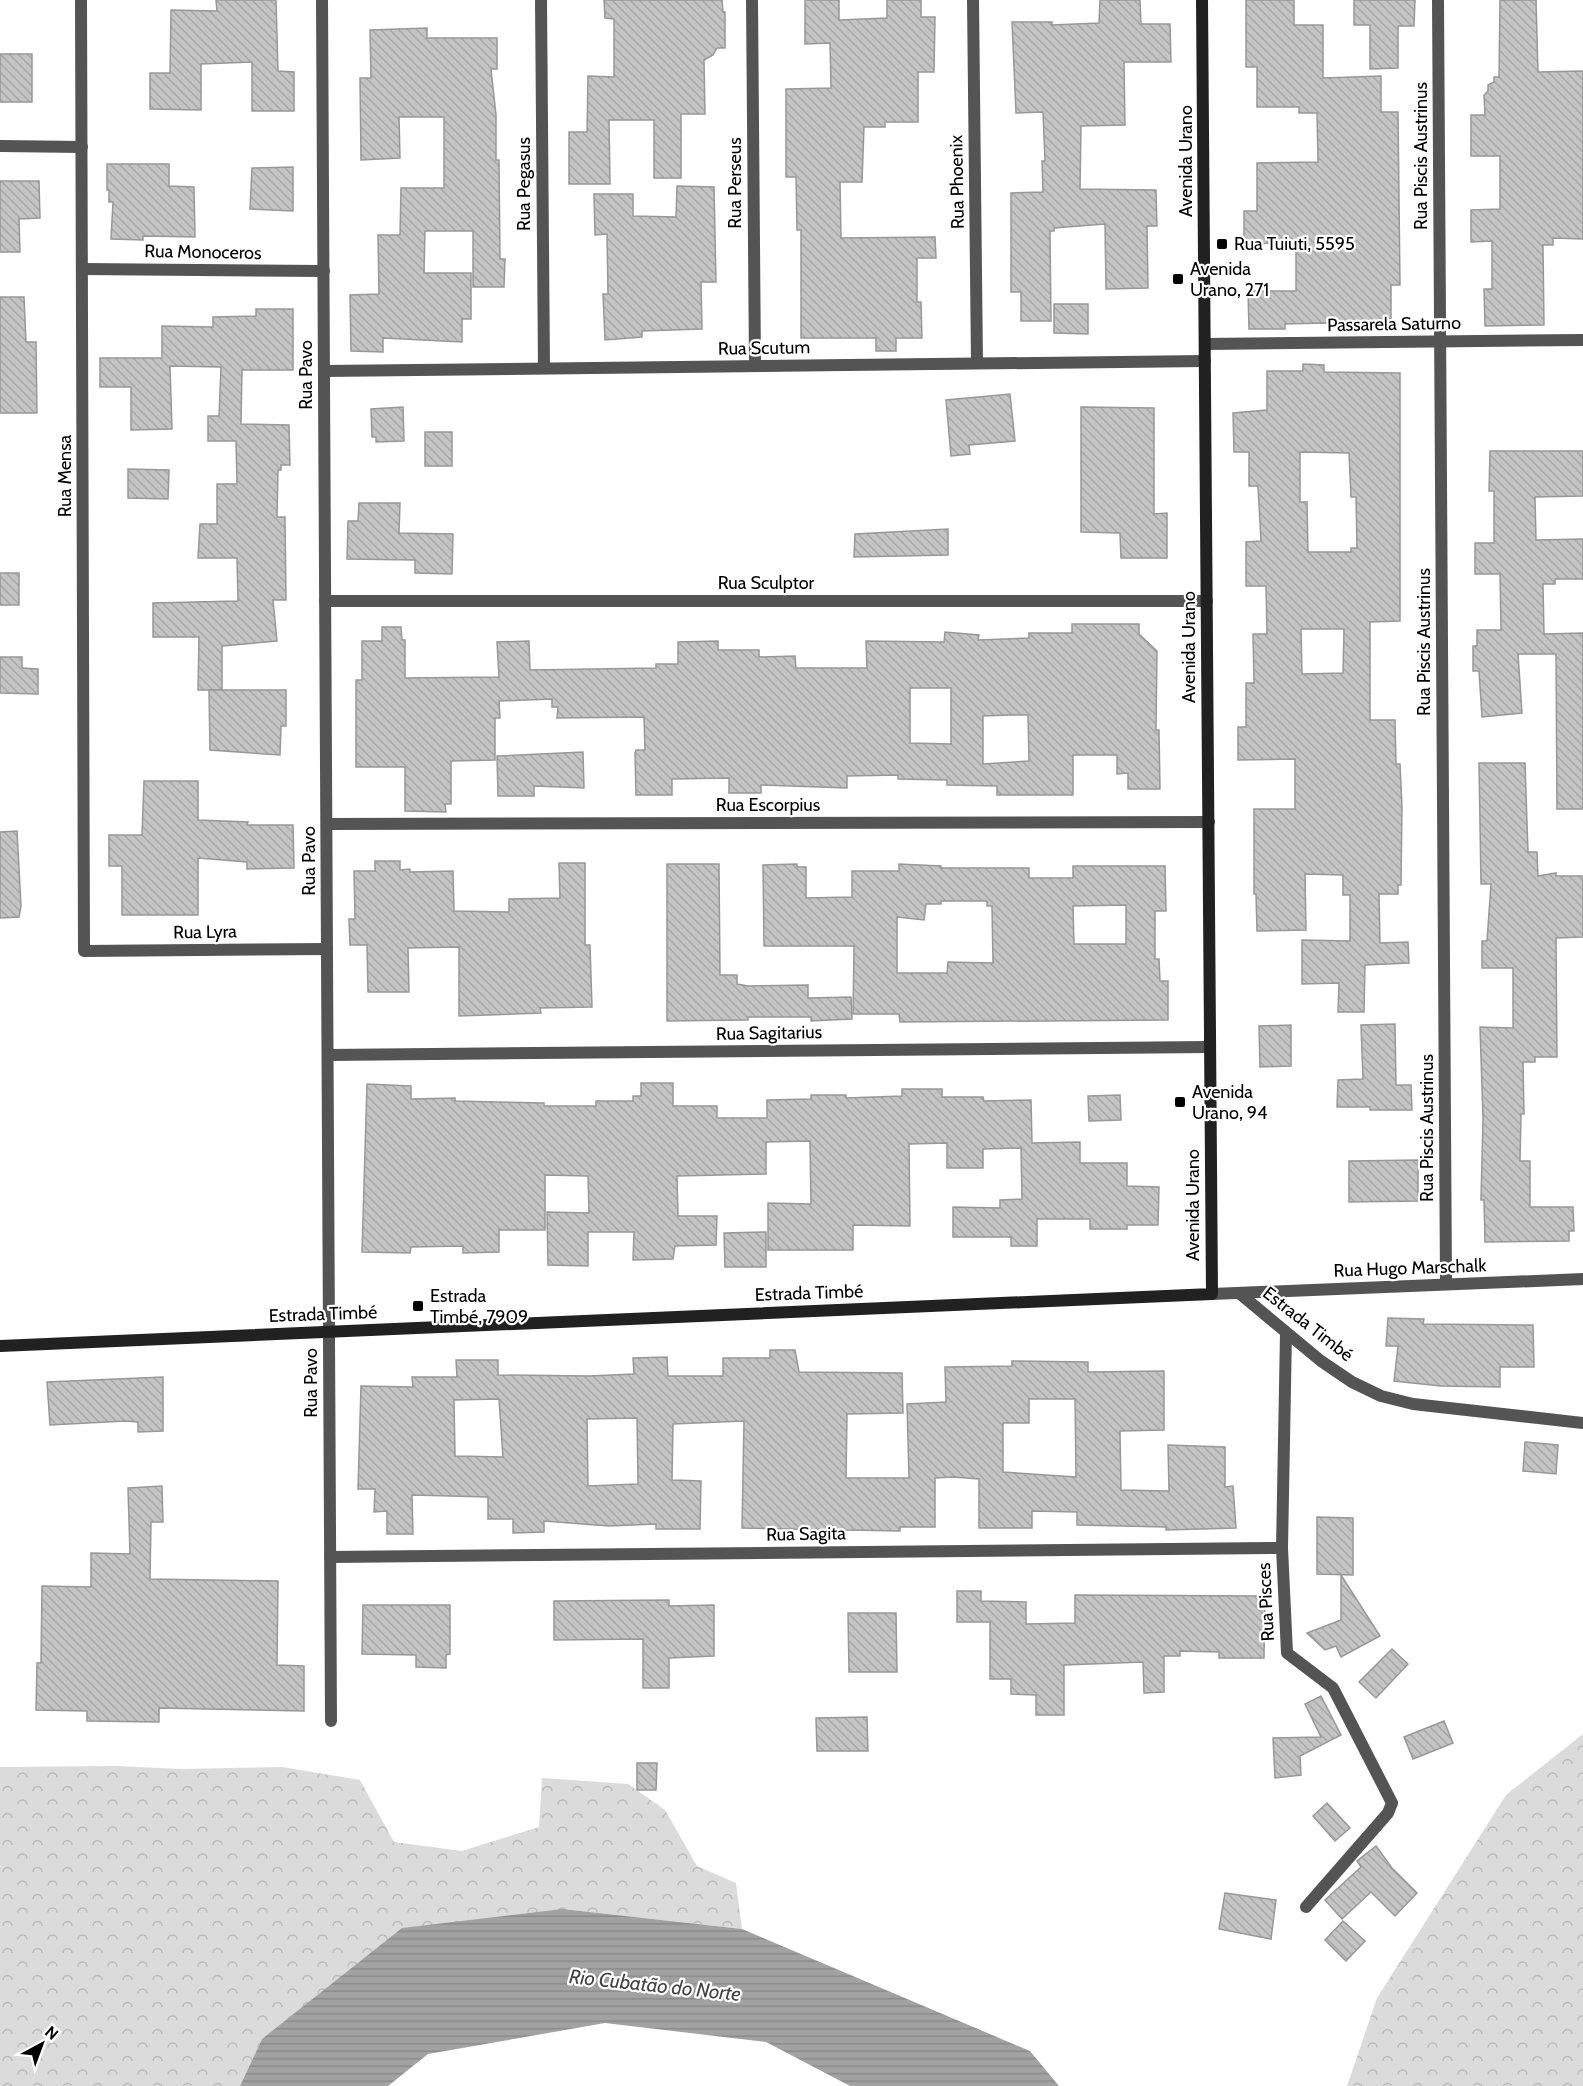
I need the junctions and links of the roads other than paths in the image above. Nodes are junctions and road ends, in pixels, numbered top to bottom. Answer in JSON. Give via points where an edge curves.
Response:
{"nodes":[{"id":1,"x":81,"y":0,"type":"edge"},
{"id":2,"x":322,"y":0,"type":"edge"},
{"id":3,"x":541,"y":0,"type":"edge"},
{"id":4,"x":752,"y":0,"type":"edge"},
{"id":5,"x":974,"y":0,"type":"edge"},
{"id":6,"x":1202,"y":0,"type":"edge"},
{"id":7,"x":1438,"y":0,"type":"edge"},
{"id":8,"x":0,"y":146,"type":"edge"},
{"id":9,"x":82,"y":147,"type":"junction"},
{"id":10,"x":82,"y":269,"type":"junction"},
{"id":11,"x":324,"y":271,"type":"junction"},
{"id":12,"x":1583,"y":340,"type":"edge"},
{"id":13,"x":1440,"y":342,"type":"junction"},
{"id":14,"x":1205,"y":344,"type":"junction"},
{"id":15,"x":1205,"y":361,"type":"junction"},
{"id":16,"x":977,"y":363,"type":"junction"},
{"id":17,"x":755,"y":366,"type":"junction"},
{"id":18,"x":544,"y":369,"type":"junction"},
{"id":19,"x":324,"y":371,"type":"junction"},
{"id":20,"x":325,"y":601,"type":"junction"},
{"id":21,"x":1207,"y":601,"type":"junction"},
{"id":22,"x":1209,"y":822,"type":"junction"},
{"id":23,"x":327,"y":824,"type":"junction"},
{"id":24,"x":327,"y":948,"type":"junction"},
{"id":25,"x":84,"y":951,"type":"joint"},
{"id":26,"x":1210,"y":1047,"type":"junction"},
{"id":27,"x":328,"y":1055,"type":"junction"},
{"id":28,"x":1583,"y":1279,"type":"edge"},
{"id":29,"x":1446,"y":1284,"type":"junction"},
{"id":30,"x":1239,"y":1293,"type":"junction"},
{"id":31,"x":1212,"y":1294,"type":"junction"},
{"id":32,"x":329,"y":1331,"type":"junction"},
{"id":33,"x":1286,"y":1333,"type":"junction"},
{"id":34,"x":0,"y":1346,"type":"edge"},
{"id":35,"x":1583,"y":1423,"type":"edge"},
{"id":36,"x":1282,"y":1548,"type":"junction"},
{"id":37,"x":330,"y":1557,"type":"junction"},
{"id":38,"x":331,"y":1721,"type":"dead end"},
{"id":39,"x":1306,"y":1907,"type":"dead end"}],
"edges":[{"from":1,"to":9,"type":"street","name":"Rua Mensa"},
{"from":2,"to":11,"type":"street","name":"Rua Pavo"},
{"from":3,"to":18,"type":"street","name":"Rua Pegasus"},
{"from":4,"to":17,"type":"street","name":"Rua Perseus"},
{"from":5,"to":16,"type":"street","name":"Rua Phoenix"},
{"from":6,"to":14,"type":"street","name":"Avenida Urano"},
{"from":7,"to":13,"type":"street","name":"Rua Piscis Austrinus"},
{"from":8,"to":9,"type":"street"},
{"from":9,"to":10,"type":"street","name":"Rua Mensa"},
{"from":10,"to":11,"type":"street","name":"Rua Monoceros"},
{"from":10,"to":25,"type":"street","name":"Rua Mensa"},
{"from":11,"to":19,"type":"street","name":"Rua Pavo"},
{"from":12,"to":13,"type":"street","name":"Passarela Saturno"},
{"from":13,"to":14,"type":"street","name":"Passarela Saturno"},
{"from":13,"to":29,"type":"street","name":"Rua Piscis Austrinus"},
{"from":14,"to":15,"type":"street","name":"Avenida Urano"},
{"from":15,"to":16,"type":"street","name":"Rua Scutum"},
{"from":15,"to":21,"type":"street","name":"Avenida Urano"},
{"from":16,"to":17,"type":"street","name":"Rua Scutum"},
{"from":17,"to":18,"type":"street","name":"Rua Scutum"},
{"from":18,"to":19,"type":"street","name":"Rua Scutum"},
{"from":19,"to":20,"type":"street","name":"Rua Pavo"},
{"from":20,"to":21,"type":"street","name":"Rua Sculptor"},
{"from":20,"to":23,"type":"street","name":"Rua Pavo"},
{"from":21,"to":22,"type":"street","name":"Avenida Urano"},
{"from":22,"to":23,"type":"street","name":"Rua Escorpius"},
{"from":22,"to":26,"type":"street","name":"Avenida Urano"},
{"from":23,"to":24,"type":"street","name":"Rua Pavo"},
{"from":24,"to":25,"type":"street","name":"Rua Lyra"},
{"from":24,"to":27,"type":"street","name":"Rua Pavo"},
{"from":26,"to":27,"type":"street","name":"Rua Sagitarius"},
{"from":26,"to":31,"type":"street","name":"Avenida Urano"},
{"from":27,"to":32,"type":"street","name":"Rua Pavo"},
{"from":28,"to":29,"type":"street","name":"Rua Hugo Marschalk"},
{"from":29,"to":30,"type":"street","name":"Rua Hugo Marschalk"},
{"from":30,"to":31,"type":"street","name":"Estrada Timbé"},
{"from":30,"to":33,"type":"street","name":"Estrada Timbé"},
{"from":31,"to":32,"type":"street","name":"Estrada Timbé"},
{"from":32,"to":34,"type":"street","name":"Estrada Timbé"},
{"from":32,"to":37,"type":"street","name":"Rua Pavo"},
{"from":33,"to":35,"type":"street","name":"Estrada Timbé","via":[[1336,1371],[1381,1396],[1413,1404]]},
{"from":33,"to":36,"type":"street","name":"Rua Pisces"},
{"from":36,"to":37,"type":"street","name":"Rua Sagita"},
{"from":36,"to":39,"type":"street","name":"Rua Pisces","via":[[1287,1653],[1333,1688],[1392,1803],[1388,1813]]},
{"from":37,"to":38,"type":"street","name":"Rua Pavo"}]}
